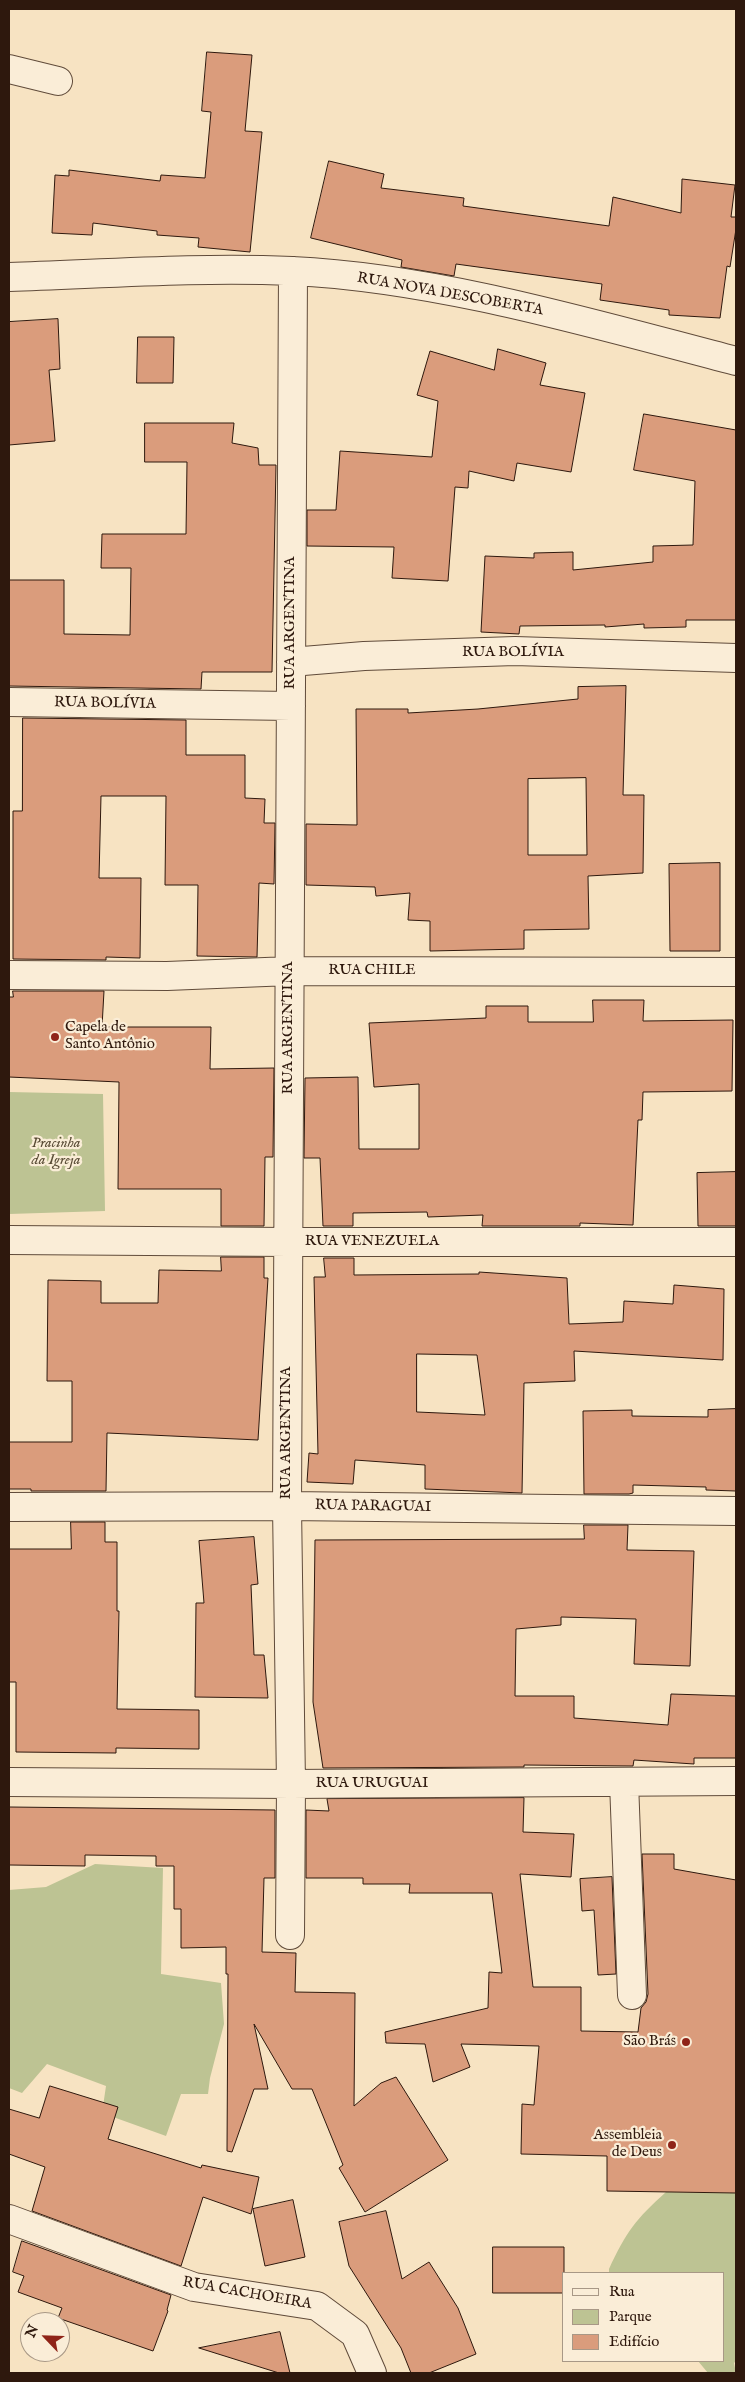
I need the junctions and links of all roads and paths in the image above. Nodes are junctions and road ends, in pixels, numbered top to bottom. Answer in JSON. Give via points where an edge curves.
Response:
{"nodes":[{"id":1,"x":9,"y":69,"type":"edge"},
{"id":2,"x":58,"y":81,"type":"dead end"},
{"id":3,"x":293,"y":272,"type":"junction"},
{"id":4,"x":9,"y":277,"type":"edge"},
{"id":5,"x":736,"y":361,"type":"edge"},
{"id":6,"x":736,"y":658,"type":"edge"},
{"id":7,"x":291,"y":662,"type":"junction"},
{"id":8,"x":9,"y":702,"type":"edge"},
{"id":9,"x":291,"y":706,"type":"junction"},
{"id":10,"x":290,"y":971,"type":"junction"},
{"id":11,"x":736,"y":972,"type":"edge"},
{"id":12,"x":9,"y":975,"type":"edge"},
{"id":13,"x":9,"y":1240,"type":"edge"},
{"id":14,"x":288,"y":1242,"type":"junction"},
{"id":15,"x":736,"y":1242,"type":"edge"},
{"id":16,"x":287,"y":1506,"type":"junction"},
{"id":17,"x":9,"y":1508,"type":"edge"},
{"id":18,"x":736,"y":1511,"type":"edge"},
{"id":19,"x":736,"y":1781,"type":"edge"},
{"id":20,"x":9,"y":1782,"type":"edge"},
{"id":21,"x":624,"y":1782,"type":"junction"},
{"id":22,"x":292,"y":1784,"type":"junction"},
{"id":23,"x":290,"y":1935,"type":"dead end"},
{"id":24,"x":632,"y":1996,"type":"dead end"},
{"id":25,"x":9,"y":2219,"type":"edge"},
{"id":26,"x":372,"y":2373,"type":"edge"}],
"edges":[{"from":1,"to":2,"type":"street"},
{"from":3,"to":4,"type":"street","name":"RUA NOVA DESCOBERTA","via":[[164,270]]},
{"from":3,"to":5,"type":"street","name":"RUA NOVA DESCOBERTA","via":[[389,281],[534,309]]},
{"from":3,"to":7,"type":"street","name":"RUA ARGENTINA"},
{"from":6,"to":7,"type":"street","name":"RUA BOLÍVIA","via":[[515,651]]},
{"from":7,"to":9,"type":"street","name":"RUA ARGENTINA"},
{"from":8,"to":9,"type":"street","name":"RUA BOLÍVIA"},
{"from":9,"to":10,"type":"street","name":"RUA ARGENTINA"},
{"from":10,"to":11,"type":"street","name":"RUA CHILE"},
{"from":10,"to":12,"type":"street","name":"RUA CHILE","via":[[167,976]]},
{"from":10,"to":14,"type":"street","name":"RUA ARGENTINA"},
{"from":13,"to":14,"type":"street","name":"RUA VENEZUELA"},
{"from":14,"to":15,"type":"street","name":"RUA VENEZUELA"},
{"from":14,"to":16,"type":"street","name":"RUA ARGENTINA"},
{"from":16,"to":17,"type":"street","name":"RUA PARAGUAI"},
{"from":16,"to":18,"type":"street","name":"RUA PARAGUAI"},
{"from":16,"to":22,"type":"street","name":"RUA ARGENTINA"},
{"from":19,"to":21,"type":"street","name":"RUA URUGUAI"},
{"from":20,"to":22,"type":"street","name":"RUA URUGUAI"},
{"from":21,"to":22,"type":"street","name":"RUA URUGUAI"},
{"from":21,"to":24,"type":"street"},
{"from":22,"to":23,"type":"street","name":"RUA ARGENTINA"},
{"from":25,"to":26,"type":"street","name":"RUA CACHOEIRA","via":[[194,2287],[317,2306],[355,2334]]}]}
